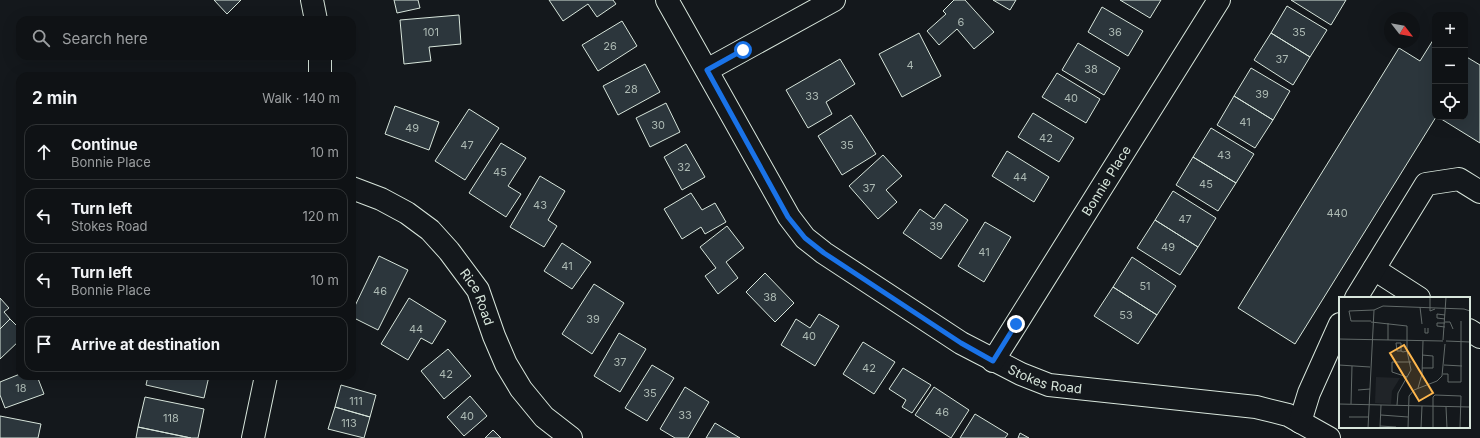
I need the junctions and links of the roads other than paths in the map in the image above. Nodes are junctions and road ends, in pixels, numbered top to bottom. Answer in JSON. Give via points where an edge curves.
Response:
{"nodes":[{"id":1,"x":312,"y":0,"type":"edge"},
{"id":2,"x":667,"y":0,"type":"edge"},
{"id":3,"x":834,"y":0,"type":"edge"},
{"id":4,"x":1220,"y":0,"type":"edge"},
{"id":5,"x":315,"y":16,"type":"edge"},
{"id":6,"x":320,"y":60,"type":"edge"},
{"id":7,"x":707,"y":70,"type":"junction"},
{"id":8,"x":320,"y":72,"type":"edge"},
{"id":9,"x":356,"y":190,"type":"edge"},
{"id":10,"x":1480,"y":192,"type":"edge"},
{"id":11,"x":1374,"y":269,"type":"junction"},
{"id":12,"x":1357,"y":297,"type":"edge"},
{"id":13,"x":1417,"y":297,"type":"edge"},
{"id":14,"x":1339,"y":326,"type":"edge"},
{"id":15,"x":1470,"y":331,"type":"edge"},
{"id":16,"x":1480,"y":337,"type":"edge"},
{"id":17,"x":993,"y":361,"type":"junction"},
{"id":18,"x":265,"y":380,"type":"edge"},
{"id":19,"x":1300,"y":422,"type":"junction"},
{"id":20,"x":253,"y":438,"type":"edge"},
{"id":21,"x":571,"y":438,"type":"edge"},
{"id":22,"x":1329,"y":438,"type":"edge"}],
"edges":[{"from":1,"to":5,"type":"street"},
{"from":2,"to":7,"type":"street","name":"Stokes Road"},
{"from":3,"to":7,"type":"street"},
{"from":4,"to":17,"type":"street","name":"Bonnie Place"},
{"from":6,"to":8,"type":"street"},
{"from":7,"to":17,"type":"street","name":"Stokes Road","via":[[788,217],[805,238],[961,343]]},
{"from":9,"to":21,"type":"street","name":"Rice Road","via":[[407,213],[430,230],[449,251],[478,290],[506,364],[521,389],[544,417]]},
{"from":10,"to":11,"type":"street","via":[[1459,179],[1426,184]]},
{"from":11,"to":12,"type":"street"},
{"from":11,"to":13,"type":"street"},
{"from":14,"to":19,"type":"street","via":[[1308,393]]},
{"from":15,"to":16,"type":"street"},
{"from":17,"to":19,"type":"street","name":"Stokes Road","via":[[1049,385],[1256,407],[1288,415]]},
{"from":18,"to":20,"type":"street"},
{"from":19,"to":22,"type":"street","name":"Stokes Road"}]}
